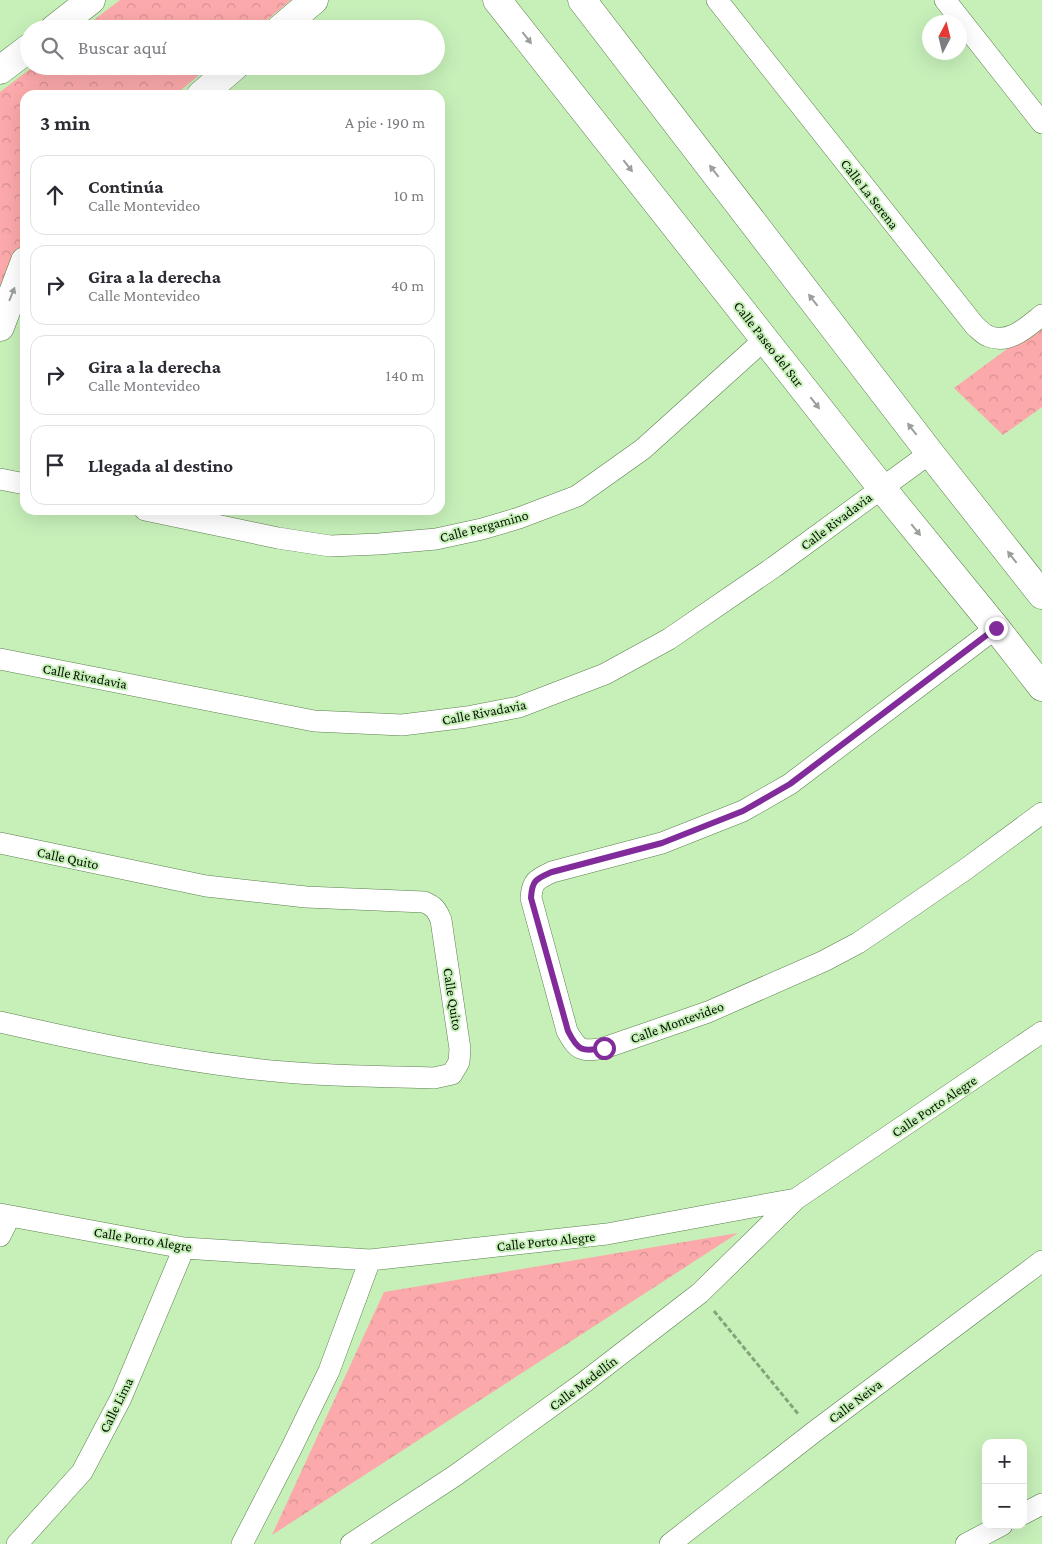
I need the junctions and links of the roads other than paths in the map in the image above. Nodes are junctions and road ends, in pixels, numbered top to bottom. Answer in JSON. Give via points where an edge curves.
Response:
{"nodes":[{"id":1,"x":91,"y":0,"type":"edge"},
{"id":2,"x":314,"y":0,"type":"edge"},
{"id":3,"x":496,"y":0,"type":"edge"},
{"id":4,"x":582,"y":0,"type":"edge"},
{"id":5,"x":717,"y":0,"type":"edge"},
{"id":6,"x":945,"y":0,"type":"edge"},
{"id":7,"x":65,"y":20,"type":"edge"},
{"id":8,"x":291,"y":20,"type":"edge"},
{"id":9,"x":20,"y":55,"type":"edge"},
{"id":10,"x":0,"y":70,"type":"edge"},
{"id":11,"x":224,"y":75,"type":"edge"},
{"id":12,"x":207,"y":90,"type":"edge"},
{"id":13,"x":1042,"y":123,"type":"edge"},
{"id":14,"x":20,"y":274,"type":"edge"},
{"id":15,"x":1042,"y":316,"type":"edge"},
{"id":16,"x":0,"y":327,"type":"edge"},
{"id":17,"x":765,"y":339,"type":"junction"},
{"id":18,"x":930,"y":453,"type":"junction"},
{"id":19,"x":0,"y":479,"type":"edge"},
{"id":20,"x":20,"y":483,"type":"edge"},
{"id":21,"x":881,"y":487,"type":"junction"},
{"id":22,"x":169,"y":515,"type":"edge"},
{"id":23,"x":1042,"y":595,"type":"edge"},
{"id":24,"x":996,"y":628,"type":"junction"},
{"id":25,"x":0,"y":659,"type":"edge"},
{"id":26,"x":1042,"y":687,"type":"edge"},
{"id":27,"x":1042,"y":813,"type":"edge"},
{"id":28,"x":0,"y":843,"type":"edge"},
{"id":29,"x":0,"y":1022,"type":"edge"},
{"id":30,"x":1042,"y":1032,"type":"edge"},
{"id":31,"x":796,"y":1199,"type":"junction"},
{"id":32,"x":5,"y":1215,"type":"edge"},
{"id":33,"x":0,"y":1236,"type":"edge"},
{"id":34,"x":184,"y":1248,"type":"junction"},
{"id":35,"x":370,"y":1260,"type":"junction"},
{"id":36,"x":1042,"y":1260,"type":"edge"},
{"id":37,"x":1042,"y":1504,"type":"edge"},
{"id":38,"x":1027,"y":1512,"type":"edge"},
{"id":39,"x":994,"y":1529,"type":"edge"},
{"id":40,"x":17,"y":1544,"type":"edge"},
{"id":41,"x":242,"y":1544,"type":"edge"},
{"id":42,"x":351,"y":1544,"type":"edge"},
{"id":43,"x":670,"y":1544,"type":"edge"},
{"id":44,"x":966,"y":1544,"type":"edge"}],
"edges":[{"from":1,"to":7,"type":"main road"},
{"from":2,"to":8,"type":"main road"},
{"from":3,"to":17,"type":"main road","name":"Calle Paseo del Sur","one_way":true},
{"from":18,"to":4,"type":"main road","one_way":true},
{"from":5,"to":15,"type":"street","name":"Calle La Serena","via":[[975,326],[987,336],[1002,340]]},
{"from":6,"to":13,"type":"street"},
{"from":9,"to":10,"type":"main road"},
{"from":11,"to":12,"type":"main road"},
{"from":16,"to":14,"type":"main road","one_way":true},
{"from":17,"to":21,"type":"main road","name":"Calle Paseo del Sur","one_way":true},
{"from":17,"to":22,"type":"street","name":"Calle Pergamino","via":[[642,449],[577,496],[520,518],[436,539],[330,546]]},
{"from":18,"to":21,"type":"street","name":"Calle Rivadavia"},
{"from":23,"to":18,"type":"main road","one_way":true},
{"from":19,"to":20,"type":"street"},
{"from":21,"to":24,"type":"main road","name":"Calle Paseo del Sur","one_way":true},
{"from":21,"to":25,"type":"street","name":"Calle Rivadavia","via":[[774,567],[669,639],[606,674],[519,707],[402,725],[314,721]]},
{"from":24,"to":26,"type":"main road","name":"Calle Paseo del Sur"},
{"from":24,"to":27,"type":"street","name":"Calle Montevideo","via":[[790,784],[743,811],[662,843],[539,878],[532,886],[531,898],[568,1031],[575,1045],[589,1051],[604,1048],[708,1012],[824,962],[885,925]]},
{"from":28,"to":29,"type":"street","name":"Calle Quito","via":[[206,886],[306,897],[424,902],[438,912],[441,920],[460,1049],[459,1062],[452,1074],[434,1078],[327,1075],[240,1068],[152,1055]]},
{"from":30,"to":31,"type":"street","name":"Calle Porto Alegre"},
{"from":31,"to":35,"type":"street","name":"Calle Porto Alegre","via":[[607,1234]]},
{"from":31,"to":42,"type":"street","name":"Calle Medellín","via":[[700,1293],[456,1475]]},
{"from":32,"to":33,"type":"street"},
{"from":32,"to":34,"type":"street","name":"Calle Porto Alegre"},
{"from":34,"to":35,"type":"street","name":"Calle Porto Alegre"},
{"from":34,"to":40,"type":"street","name":"Calle Lima","via":[[121,1398],[82,1472]]},
{"from":35,"to":41,"type":"street","via":[[329,1371]]},
{"from":36,"to":43,"type":"street","name":"Calle Neiva"},
{"from":37,"to":38,"type":"street"},
{"from":39,"to":44,"type":"street"}]}
